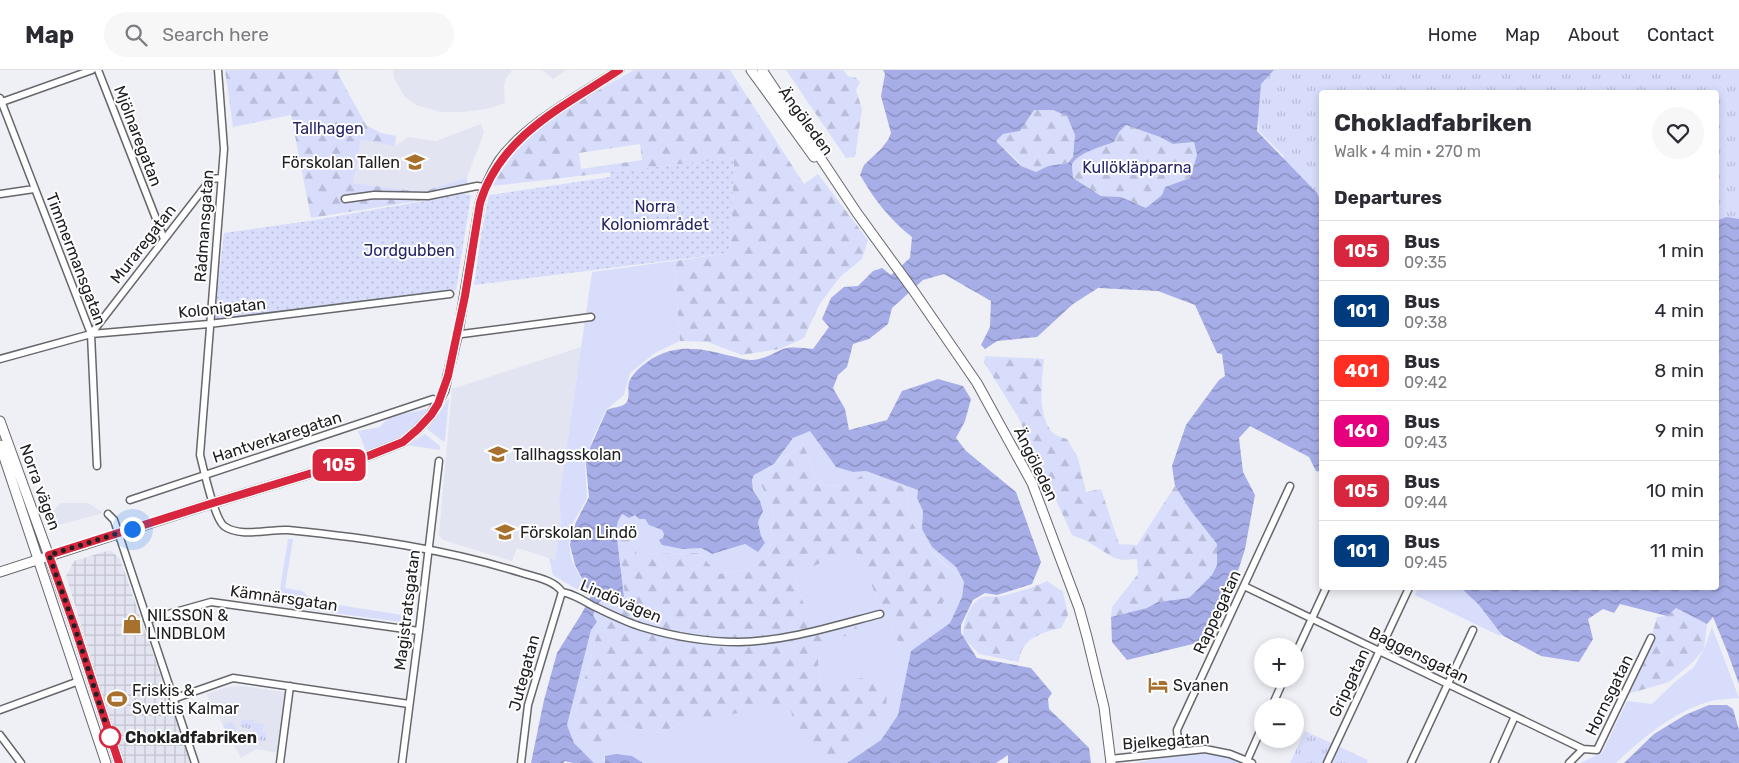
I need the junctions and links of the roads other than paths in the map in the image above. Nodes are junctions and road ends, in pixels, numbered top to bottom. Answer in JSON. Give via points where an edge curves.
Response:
{"nodes":[{"id":1,"x":92,"y":70,"type":"edge"},
{"id":2,"x":98,"y":70,"type":"edge"},
{"id":3,"x":218,"y":70,"type":"edge"},
{"id":4,"x":619,"y":70,"type":"edge"},
{"id":5,"x":751,"y":70,"type":"edge"},
{"id":6,"x":762,"y":70,"type":"edge"},
{"id":7,"x":1,"y":100,"type":"edge"},
{"id":8,"x":221,"y":178,"type":"junction"},
{"id":9,"x":486,"y":187,"type":"junction"},
{"id":10,"x":34,"y":189,"type":"junction"},
{"id":11,"x":0,"y":194,"type":"edge"},
{"id":12,"x":345,"y":199,"type":"dead end"},
{"id":13,"x":857,"y":213,"type":"junction"},
{"id":14,"x":164,"y":239,"type":"junction"},
{"id":15,"x":450,"y":294,"type":"dead end"},
{"id":16,"x":591,"y":317,"type":"dead end"},
{"id":17,"x":209,"y":324,"type":"junction"},
{"id":18,"x":458,"y":333,"type":"junction"},
{"id":19,"x":91,"y":334,"type":"junction"},
{"id":20,"x":0,"y":359,"type":"edge"},
{"id":21,"x":433,"y":399,"type":"dead end"},
{"id":22,"x":0,"y":420,"type":"edge"},
{"id":23,"x":0,"y":445,"type":"edge"},
{"id":24,"x":439,"y":460,"type":"dead end"},
{"id":25,"x":97,"y":466,"type":"dead end"},
{"id":26,"x":206,"y":474,"type":"junction"},
{"id":27,"x":1290,"y":486,"type":"dead end"},
{"id":28,"x":130,"y":500,"type":"dead end"},
{"id":29,"x":213,"y":503,"type":"junction"},
{"id":30,"x":108,"y":514,"type":"dead end"},
{"id":31,"x":118,"y":533,"type":"junction"},
{"id":32,"x":387,"y":542,"type":"joint"},
{"id":33,"x":428,"y":549,"type":"junction"},
{"id":34,"x":49,"y":555,"type":"junction"},
{"id":35,"x":38,"y":559,"type":"junction"},
{"id":36,"x":0,"y":572,"type":"edge"},
{"id":37,"x":1244,"y":586,"type":"junction"},
{"id":38,"x":1325,"y":590,"type":"edge"},
{"id":39,"x":1408,"y":590,"type":"edge"},
{"id":40,"x":562,"y":592,"type":"junction"},
{"id":41,"x":880,"y":614,"type":"dead end"},
{"id":42,"x":1311,"y":619,"type":"junction"},
{"id":43,"x":147,"y":620,"type":"junction"},
{"id":44,"x":1473,"y":630,"type":"dead end"},
{"id":45,"x":419,"y":631,"type":"junction"},
{"id":46,"x":1303,"y":638,"type":"edge"},
{"id":47,"x":1652,"y":638,"type":"dead end"},
{"id":48,"x":1379,"y":651,"type":"junction"},
{"id":49,"x":79,"y":681,"type":"junction"},
{"id":50,"x":1448,"y":684,"type":"junction"},
{"id":51,"x":290,"y":686,"type":"junction"},
{"id":52,"x":173,"y":699,"type":"junction"},
{"id":53,"x":409,"y":704,"type":"junction"},
{"id":54,"x":0,"y":710,"type":"edge"},
{"id":55,"x":1515,"y":716,"type":"junction"},
{"id":56,"x":0,"y":736,"type":"edge"},
{"id":57,"x":1254,"y":748,"type":"edge"},
{"id":58,"x":1582,"y":749,"type":"junction"},
{"id":59,"x":1179,"y":751,"type":"junction"},
{"id":60,"x":1110,"y":761,"type":"edge"},
{"id":61,"x":1249,"y":762,"type":"edge"},
{"id":62,"x":21,"y":763,"type":"edge"},
{"id":63,"x":106,"y":763,"type":"edge"},
{"id":64,"x":119,"y":763,"type":"edge"},
{"id":65,"x":195,"y":763,"type":"edge"},
{"id":66,"x":280,"y":763,"type":"edge"},
{"id":67,"x":402,"y":763,"type":"edge"},
{"id":68,"x":521,"y":763,"type":"edge"},
{"id":69,"x":1328,"y":763,"type":"edge"},
{"id":70,"x":1411,"y":763,"type":"edge"},
{"id":71,"x":1494,"y":763,"type":"edge"},
{"id":72,"x":1569,"y":763,"type":"edge"}],
"edges":[{"from":1,"to":7,"type":"street"},
{"from":2,"to":14,"type":"street","name":"Mjölnaregatan"},
{"from":3,"to":8,"type":"street","name":"Rådmansgatan","via":[[224,149]]},
{"from":4,"to":9,"type":"main road","via":[[545,118],[519,139],[499,161]]},
{"from":5,"to":13,"type":"main road","name":"Ängöleden"},
{"from":6,"to":13,"type":"main road","name":"Ängöleden"},
{"from":7,"to":10,"type":"street","name":"Timmermansgatan"},
{"from":8,"to":14,"type":"street","name":"Muraregatan","via":[[211,179]]},
{"from":8,"to":17,"type":"street","name":"Rådmansgatan"},
{"from":9,"to":12,"type":"street","via":[[476,186],[428,196],[374,195]]},
{"from":9,"to":18,"type":"main road","via":[[480,203]]},
{"from":10,"to":11,"type":"street"},
{"from":10,"to":19,"type":"street","name":"Timmermansgatan"},
{"from":13,"to":60,"type":"main road","name":"Ängöleden","via":[[977,383],[1032,483],[1081,615],[1104,708]]},
{"from":14,"to":19,"type":"street","name":"Muraregatan"},
{"from":15,"to":17,"type":"street","name":"Kolonigatan"},
{"from":16,"to":18,"type":"street"},
{"from":17,"to":19,"type":"street","name":"Kolonigatan"},
{"from":17,"to":26,"type":"street","name":"Rådmansgatan","via":[[200,455]]},
{"from":18,"to":29,"type":"main road","via":[[444,391],[428,418],[407,438],[368,456]]},
{"from":19,"to":20,"type":"street","name":"Kolonigatan"},
{"from":19,"to":25,"type":"street","name":"Timmermansgatan"},
{"from":21,"to":26,"type":"street","name":"Hantverkaregatan"},
{"from":22,"to":34,"type":"main road","name":"Norra vägen"},
{"from":23,"to":35,"type":"main road","name":"Norra vägen"},
{"from":24,"to":33,"type":"street","name":"Magistratsgatan"},
{"from":26,"to":28,"type":"street","name":"Hantverkaregatan"},
{"from":26,"to":29,"type":"street","name":"Rådmansgatan"},
{"from":27,"to":37,"type":"street","name":"Rappegatan"},
{"from":29,"to":31,"type":"main road"},
{"from":29,"to":32,"type":"street","name":"Rådmansgatan","via":[[222,525],[227,528],[258,532],[286,530]]},
{"from":30,"to":31,"type":"street","via":[[114,520]]},
{"from":31,"to":34,"type":"main road"},
{"from":31,"to":43,"type":"street"},
{"from":32,"to":33,"type":"street","name":"Lindövägen"},
{"from":33,"to":40,"type":"street","name":"Lindövägen","via":[[545,580]]},
{"from":33,"to":45,"type":"street","name":"Magistratsgatan"},
{"from":34,"to":35,"type":"main road"},
{"from":34,"to":64,"type":"main road","name":"Norra vägen"},
{"from":35,"to":36,"type":"main road"},
{"from":35,"to":49,"type":"main road","name":"Norra vägen"},
{"from":37,"to":42,"type":"street","name":"Baggensgatan"},
{"from":37,"to":59,"type":"street","name":"Rappegatan","via":[[1177,730]]},
{"from":38,"to":42,"type":"street"},
{"from":39,"to":48,"type":"street","name":"Gripgatan"},
{"from":40,"to":41,"type":"street","name":"Lindövägen","via":[[664,634],[739,642],[797,635]]},
{"from":40,"to":68,"type":"street","name":"Jutegatan","via":[[528,704]]},
{"from":42,"to":46,"type":"street"},
{"from":42,"to":48,"type":"street","name":"Baggensgatan"},
{"from":43,"to":45,"type":"street","name":"Kämnärsgatan","via":[[211,602]]},
{"from":43,"to":52,"type":"street"},
{"from":44,"to":50,"type":"street"},
{"from":45,"to":53,"type":"street","name":"Magistratsgatan"},
{"from":47,"to":58,"type":"street","name":"Hornsgatan","via":[[1597,750]]},
{"from":48,"to":50,"type":"street","name":"Baggensgatan"},
{"from":48,"to":69,"type":"street","name":"Gripgatan"},
{"from":49,"to":54,"type":"street"},
{"from":49,"to":63,"type":"main road","name":"Norra vägen"},
{"from":50,"to":55,"type":"street","name":"Baggensgatan"},
{"from":50,"to":70,"type":"street"},
{"from":51,"to":52,"type":"street","via":[[233,678]]},
{"from":51,"to":53,"type":"street"},
{"from":51,"to":66,"type":"street"},
{"from":52,"to":65,"type":"street"},
{"from":53,"to":67,"type":"street","name":"Magistratsgatan"},
{"from":55,"to":58,"type":"street","name":"Baggensgatan"},
{"from":55,"to":71,"type":"street"},
{"from":56,"to":62,"type":"street"},
{"from":57,"to":61,"type":"street"},
{"from":58,"to":72,"type":"street"},
{"from":59,"to":60,"type":"street","name":"Bjelkegatan"},
{"from":59,"to":61,"type":"street","name":"Bjelkegatan","via":[[1218,751]]}]}
